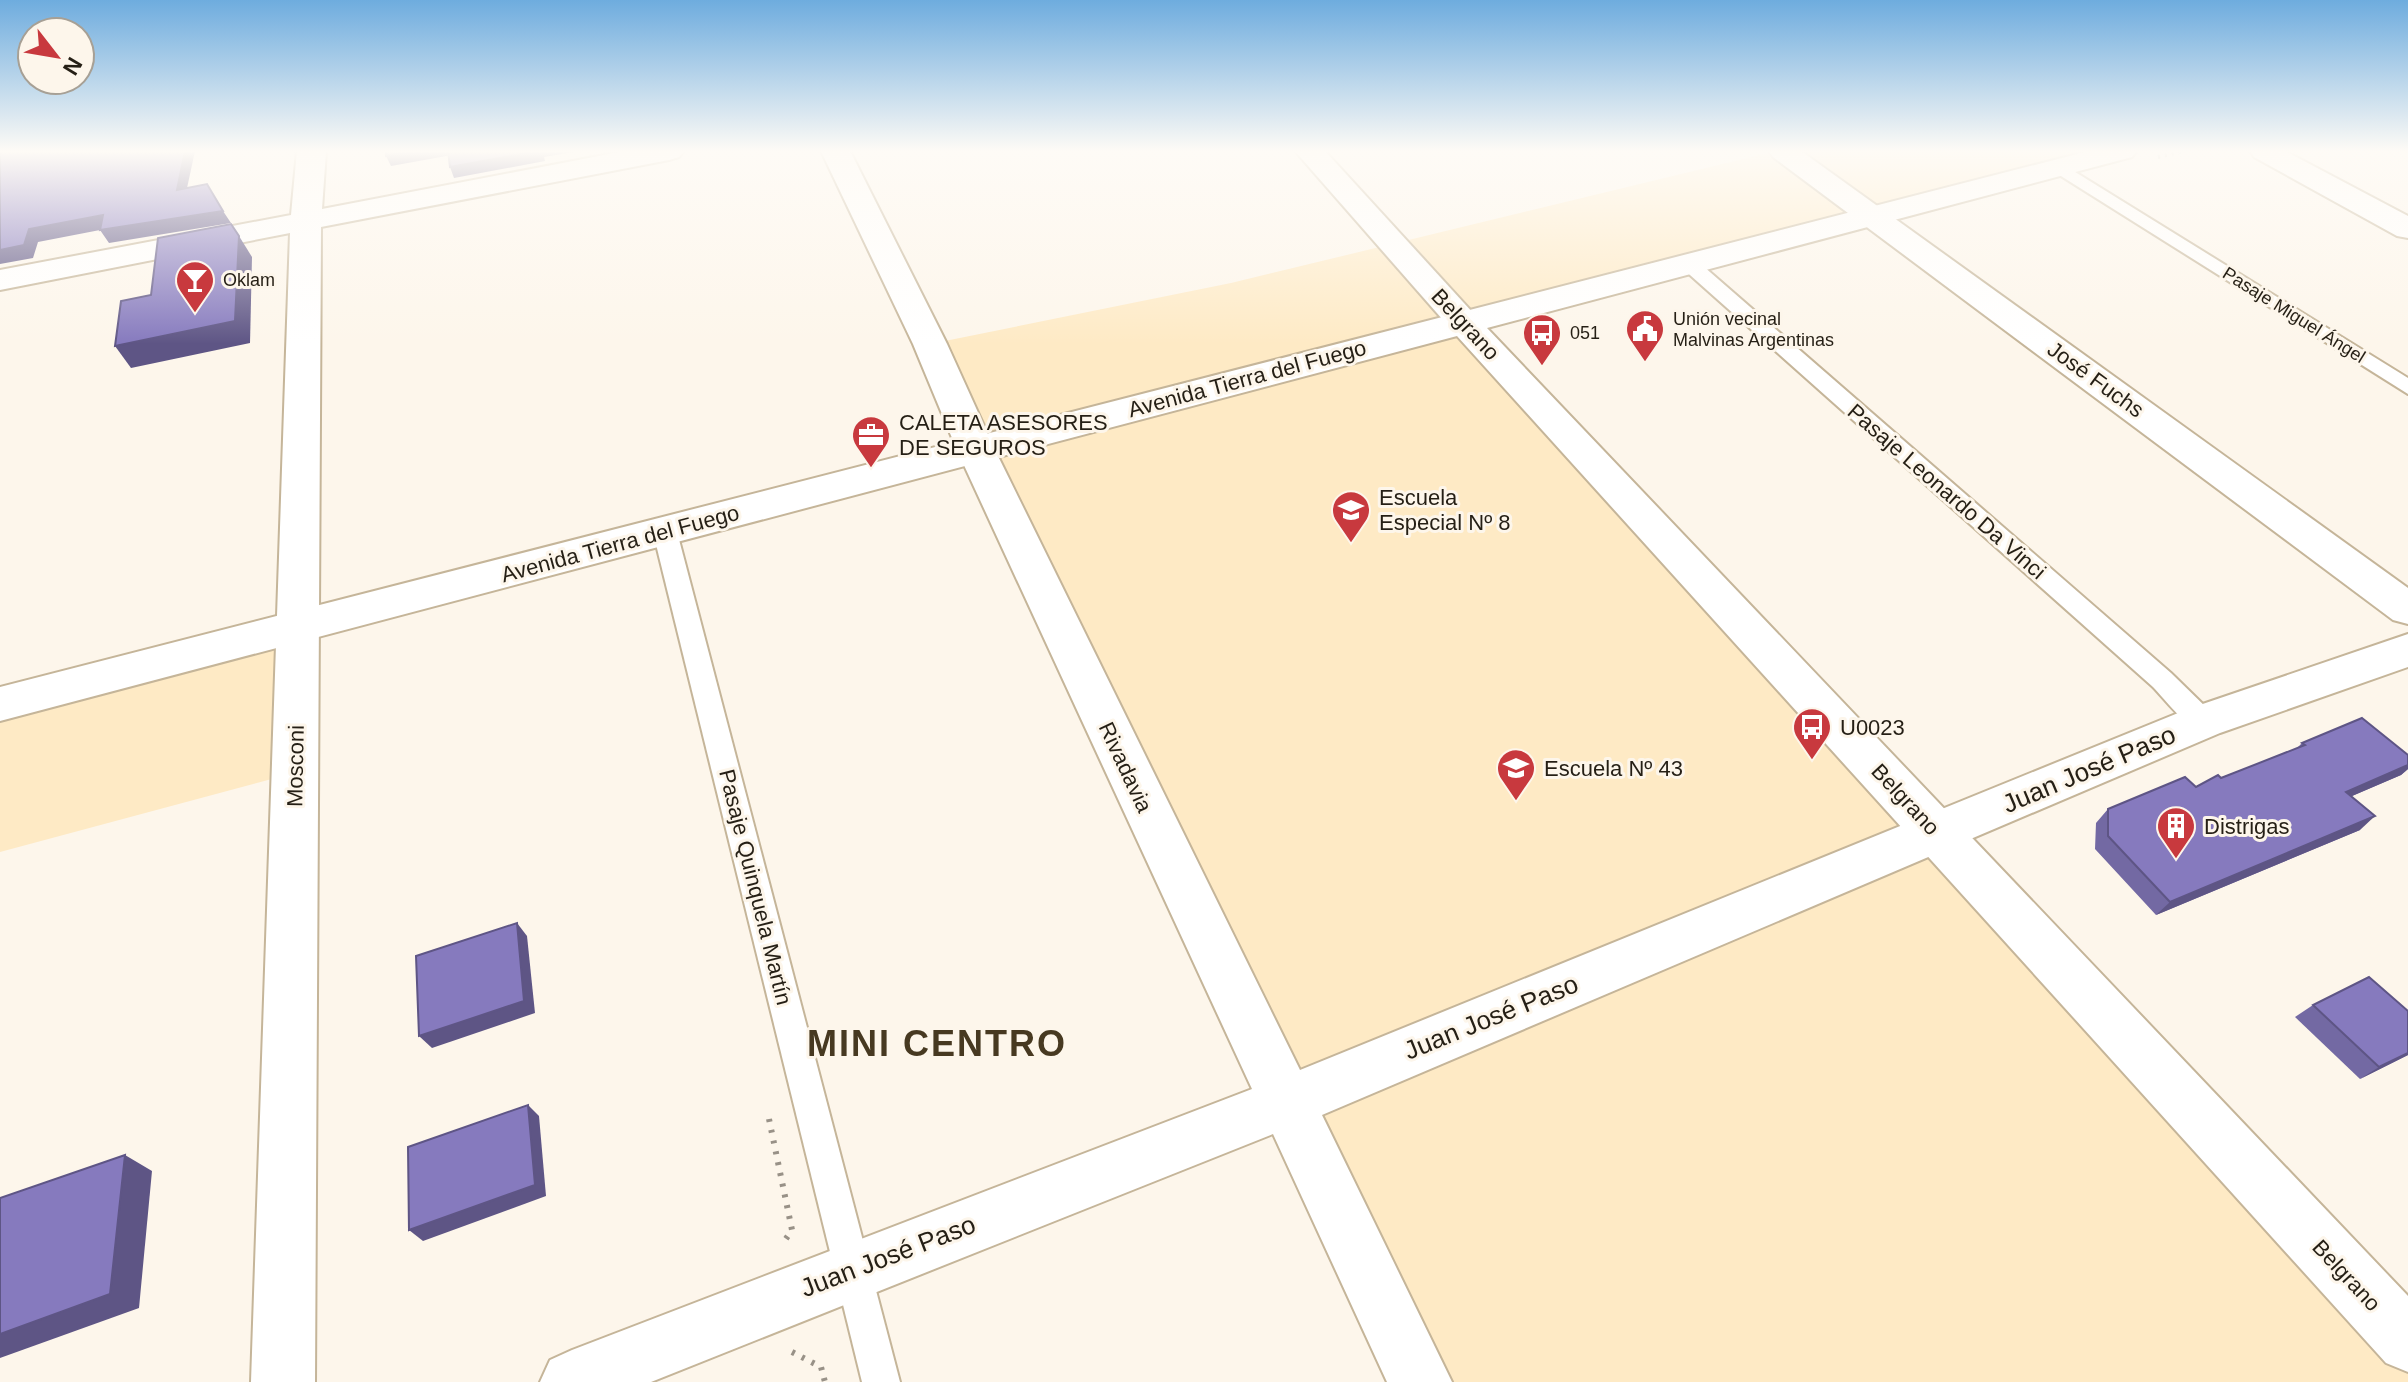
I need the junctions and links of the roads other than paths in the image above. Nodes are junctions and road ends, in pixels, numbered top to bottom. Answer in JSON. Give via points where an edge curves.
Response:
{"nodes":[{"id":1,"x":306,"y":215,"type":"edge"},
{"id":2,"x":339,"y":215,"type":"edge"},
{"id":3,"x":867,"y":215,"type":"edge"},
{"id":4,"x":1367,"y":215,"type":"edge"},
{"id":5,"x":2136,"y":215,"type":"edge"},
{"id":6,"x":2383,"y":215,"type":"edge"},
{"id":7,"x":1874,"y":216,"type":"joint"},
{"id":8,"x":306,"y":222,"type":"junction"},
{"id":9,"x":2408,"y":229,"type":"edge"},
{"id":10,"x":1688,"y":263,"type":"junction"},
{"id":11,"x":0,"y":280,"type":"edge"},
{"id":12,"x":1462,"y":321,"type":"junction"},
{"id":13,"x":2408,"y":387,"type":"edge"},
{"id":14,"x":976,"y":450,"type":"junction"},
{"id":15,"x":665,"y":532,"type":"junction"},
{"id":16,"x":2408,"y":609,"type":"edge"},
{"id":17,"x":299,"y":626,"type":"junction"},
{"id":18,"x":2408,"y":650,"type":"edge"},
{"id":19,"x":0,"y":704,"type":"edge"},
{"id":20,"x":2204,"y":721,"type":"junction"},
{"id":21,"x":1938,"y":833,"type":"junction"},
{"id":22,"x":1285,"y":1103,"type":"junction"},
{"id":23,"x":855,"y":1269,"type":"junction"},
{"id":24,"x":2408,"y":1341,"type":"edge"},
{"id":25,"x":283,"y":1382,"type":"edge"},
{"id":26,"x":572,"y":1382,"type":"edge"},
{"id":27,"x":881,"y":1382,"type":"edge"},
{"id":28,"x":1420,"y":1382,"type":"edge"}],
"edges":[{"from":1,"to":8,"type":"street","name":"Mosconi"},
{"from":2,"to":8,"type":"street"},
{"from":3,"to":14,"type":"street","name":"Rivadavia"},
{"from":4,"to":12,"type":"street","name":"Belgrano"},
{"from":5,"to":13,"type":"lane","name":"Pasaje Miguel Ángel"},
{"from":6,"to":9,"type":"street"},
{"from":7,"to":10,"type":"street","name":"Avenida Tierra del Fuego"},
{"from":7,"to":16,"type":"street","name":"José Fuchs"},
{"from":8,"to":11,"type":"street"},
{"from":8,"to":17,"type":"street","name":"Mosconi"},
{"from":10,"to":12,"type":"street","name":"Avenida Tierra del Fuego"},
{"from":10,"to":20,"type":"lane","name":"Pasaje Leonardo Da Vinci"},
{"from":12,"to":14,"type":"street","name":"Avenida Tierra del Fuego"},
{"from":12,"to":21,"type":"street","name":"Belgrano"},
{"from":14,"to":15,"type":"street","name":"Avenida Tierra del Fuego"},
{"from":14,"to":22,"type":"street","name":"Rivadavia"},
{"from":15,"to":17,"type":"street","name":"Avenida Tierra del Fuego"},
{"from":15,"to":23,"type":"lane","name":"Pasaje Quinquela Martín"},
{"from":17,"to":19,"type":"street","name":"Avenida Tierra del Fuego"},
{"from":17,"to":25,"type":"street","name":"Mosconi"},
{"from":18,"to":20,"type":"street","name":"Juan José Paso"},
{"from":20,"to":21,"type":"street","name":"Juan José Paso"},
{"from":21,"to":22,"type":"street","name":"Juan José Paso"},
{"from":21,"to":24,"type":"street","name":"Belgrano"},
{"from":22,"to":23,"type":"street","name":"Juan José Paso"},
{"from":22,"to":28,"type":"street","name":"Rivadavia"},
{"from":23,"to":26,"type":"street","name":"Juan José Paso"},
{"from":23,"to":27,"type":"lane","name":"Pasaje Quinquela Martín"}]}
